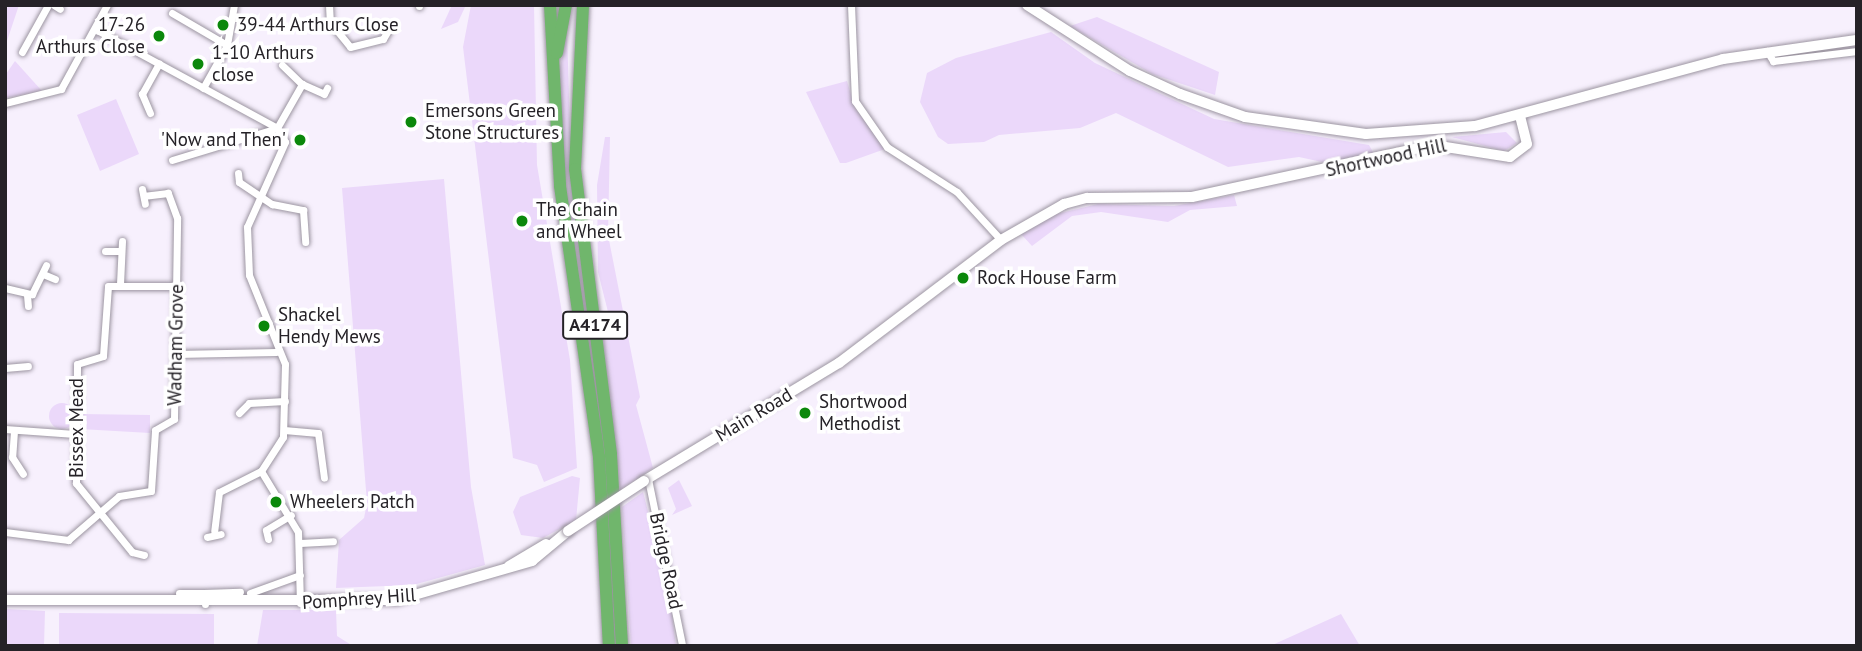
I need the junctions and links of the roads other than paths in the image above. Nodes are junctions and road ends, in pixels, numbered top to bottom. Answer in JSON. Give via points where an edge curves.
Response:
{"nodes":[{"id":1,"x":48,"y":5,"type":"edge"},
{"id":2,"x":107,"y":5,"type":"edge"},
{"id":3,"x":234,"y":5,"type":"edge"},
{"id":4,"x":329,"y":5,"type":"edge"},
{"id":5,"x":550,"y":5,"type":"edge"},
{"id":6,"x":566,"y":5,"type":"edge"},
{"id":7,"x":583,"y":5,"type":"edge"},
{"id":8,"x":851,"y":5,"type":"edge"},
{"id":9,"x":1027,"y":5,"type":"edge"},
{"id":10,"x":172,"y":13,"type":"dead end"},
{"id":11,"x":390,"y":27,"type":"dead end"},
{"id":12,"x":95,"y":29,"type":"junction"},
{"id":13,"x":1857,"y":40,"type":"edge"},
{"id":14,"x":227,"y":45,"type":"junction"},
{"id":15,"x":350,"y":47,"type":"junction"},
{"id":16,"x":1767,"y":50,"type":"junction"},
{"id":17,"x":1857,"y":51,"type":"edge"},
{"id":18,"x":22,"y":52,"type":"dead end"},
{"id":19,"x":348,"y":57,"type":"dead end"},
{"id":20,"x":159,"y":63,"type":"junction"},
{"id":21,"x":282,"y":65,"type":"dead end"},
{"id":22,"x":552,"y":81,"type":"junction"},
{"id":23,"x":302,"y":84,"type":"junction"},
{"id":24,"x":203,"y":88,"type":"junction"},
{"id":25,"x":5,"y":103,"type":"edge"},
{"id":26,"x":320,"y":103,"type":"dead end"},
{"id":27,"x":150,"y":113,"type":"dead end"},
{"id":28,"x":1520,"y":115,"type":"junction"},
{"id":29,"x":277,"y":128,"type":"junction"},
{"id":30,"x":172,"y":160,"type":"dead end"},
{"id":31,"x":238,"y":173,"type":"dead end"},
{"id":32,"x":144,"y":196,"type":"dead end"},
{"id":33,"x":260,"y":197,"type":"junction"},
{"id":34,"x":1001,"y":240,"type":"junction"},
{"id":35,"x":122,"y":241,"type":"dead end"},
{"id":36,"x":305,"y":242,"type":"dead end"},
{"id":37,"x":105,"y":251,"type":"dead end"},
{"id":38,"x":121,"y":251,"type":"junction"},
{"id":39,"x":46,"y":265,"type":"dead end"},
{"id":40,"x":43,"y":274,"type":"junction"},
{"id":41,"x":54,"y":279,"type":"dead end"},
{"id":42,"x":120,"y":284,"type":"junction"},
{"id":43,"x":178,"y":286,"type":"junction"},
{"id":44,"x":5,"y":288,"type":"edge"},
{"id":45,"x":27,"y":295,"type":"junction"},
{"id":46,"x":28,"y":306,"type":"dead end"},
{"id":47,"x":276,"y":352,"type":"junction"},
{"id":48,"x":176,"y":354,"type":"junction"},
{"id":49,"x":28,"y":366,"type":"dead end"},
{"id":50,"x":5,"y":368,"type":"edge"},
{"id":51,"x":244,"y":395,"type":"dead end"},
{"id":52,"x":285,"y":401,"type":"junction"},
{"id":53,"x":249,"y":403,"type":"junction"},
{"id":54,"x":239,"y":413,"type":"dead end"},
{"id":55,"x":10,"y":430,"type":"edge"},
{"id":56,"x":284,"y":430,"type":"junction"},
{"id":57,"x":75,"y":434,"type":"junction"},
{"id":58,"x":261,"y":471,"type":"junction"},
{"id":59,"x":23,"y":474,"type":"dead end"},
{"id":60,"x":324,"y":478,"type":"dead end"},
{"id":61,"x":646,"y":480,"type":"junction"},
{"id":62,"x":291,"y":515,"type":"junction"},
{"id":63,"x":98,"y":516,"type":"junction"},
{"id":64,"x":568,"y":531,"type":"joint"},
{"id":65,"x":5,"y":532,"type":"edge"},
{"id":66,"x":214,"y":534,"type":"dead end"},
{"id":67,"x":268,"y":538,"type":"dead end"},
{"id":68,"x":333,"y":541,"type":"dead end"},
{"id":69,"x":300,"y":543,"type":"junction"},
{"id":70,"x":144,"y":555,"type":"dead end"},
{"id":71,"x":300,"y":575,"type":"junction"},
{"id":72,"x":240,"y":592,"type":"dead end"},
{"id":73,"x":179,"y":593,"type":"dead end"},
{"id":74,"x":250,"y":593,"type":"dead end"},
{"id":75,"x":204,"y":599,"type":"junction"},
{"id":76,"x":5,"y":600,"type":"edge"},
{"id":77,"x":300,"y":603,"type":"junction"},
{"id":78,"x":682,"y":644,"type":"dead end"},
{"id":79,"x":609,"y":646,"type":"edge"},
{"id":80,"x":622,"y":646,"type":"edge"}],
"edges":[{"from":1,"to":18,"type":"street"},
{"from":2,"to":12,"type":"street"},
{"from":3,"to":14,"type":"street"},
{"from":4,"to":15,"type":"street","via":[[330,22]]},
{"from":5,"to":22,"type":"highway"},
{"from":6,"to":22,"type":"highway","number":"A4174"},
{"from":7,"to":80,"type":"highway","number":"A4174","via":[[575,169],[611,455]]},
{"from":8,"to":34,"type":"street","via":[[855,101],[887,147],[957,192]]},
{"from":9,"to":28,"type":"main road","via":[[1130,71],[1245,117],[1366,134],[1425,132]]},
{"from":10,"to":14,"type":"street","via":[[184,25]]},
{"from":11,"to":15,"type":"street","via":[[384,42]]},
{"from":12,"to":20,"type":"street"},
{"from":12,"to":25,"type":"street","via":[[61,89]]},
{"from":13,"to":16,"type":"main road"},
{"from":14,"to":24,"type":"street"},
{"from":15,"to":19,"type":"street"},
{"from":16,"to":17,"type":"street","via":[[1773,61]]},
{"from":16,"to":28,"type":"main road"},
{"from":20,"to":24,"type":"street"},
{"from":20,"to":27,"type":"street","via":[[142,94]]},
{"from":21,"to":23,"type":"street"},
{"from":22,"to":79,"type":"highway","number":"A4174","via":[[559,186],[599,457]]},
{"from":23,"to":26,"type":"street","via":[[326,91]]},
{"from":23,"to":29,"type":"street"},
{"from":24,"to":29,"type":"street"},
{"from":28,"to":34,"type":"main road","name":"Shortwood Hill","via":[[1527,144],[1510,157],[1433,145],[1192,197],[1087,198],[1035,218]]},
{"from":29,"to":30,"type":"street"},
{"from":29,"to":33,"type":"street","via":[[285,153]]},
{"from":31,"to":33,"type":"street","via":[[239,182]]},
{"from":32,"to":43,"type":"street","name":"Wadham Grove","via":[[169,193],[174,200]]},
{"from":33,"to":36,"type":"street","via":[[303,210]]},
{"from":33,"to":47,"type":"street","via":[[247,227],[248,270]]},
{"from":34,"to":61,"type":"main road","name":"Main Road","via":[[839,363]]},
{"from":35,"to":38,"type":"street","name":"Bissex Mead"},
{"from":37,"to":38,"type":"street"},
{"from":38,"to":42,"type":"street","name":"Bissex Mead"},
{"from":39,"to":40,"type":"street"},
{"from":40,"to":41,"type":"street"},
{"from":40,"to":45,"type":"street"},
{"from":42,"to":43,"type":"street"},
{"from":42,"to":57,"type":"street","name":"Bissex Mead","via":[[106,290],[103,356],[77,364]]},
{"from":43,"to":48,"type":"street","name":"Wadham Grove"},
{"from":44,"to":45,"type":"street"},
{"from":45,"to":46,"type":"street"},
{"from":47,"to":48,"type":"street"},
{"from":47,"to":52,"type":"street","via":[[285,364]]},
{"from":48,"to":63,"type":"street","name":"Wadham Grove","via":[[174,419],[155,430],[150,491],[119,496]]},
{"from":49,"to":50,"type":"street"},
{"from":51,"to":53,"type":"street"},
{"from":52,"to":53,"type":"street"},
{"from":52,"to":56,"type":"street"},
{"from":53,"to":54,"type":"street"},
{"from":55,"to":57,"type":"street"},
{"from":55,"to":59,"type":"street","via":[[12,457]]},
{"from":56,"to":58,"type":"street","via":[[279,450]]},
{"from":56,"to":60,"type":"street","via":[[317,433]]},
{"from":57,"to":63,"type":"street","name":"Bissex Mead","via":[[76,483]]},
{"from":58,"to":62,"type":"street"},
{"from":58,"to":66,"type":"street","via":[[219,492]]},
{"from":61,"to":64,"type":"main road","name":"Main Road","bridge":true},
{"from":61,"to":78,"type":"street","name":"Bridge Road"},
{"from":62,"to":67,"type":"street","via":[[263,527]]},
{"from":62,"to":69,"type":"street"},
{"from":63,"to":65,"type":"street","name":"Wadham Grove","via":[[68,540]]},
{"from":63,"to":70,"type":"street","via":[[132,552]]},
{"from":64,"to":77,"type":"main road","name":"Pomphrey Hill","via":[[527,550],[509,566],[397,600]]},
{"from":68,"to":69,"type":"street"},
{"from":69,"to":71,"type":"street"},
{"from":71,"to":74,"type":"street"},
{"from":71,"to":77,"type":"street"},
{"from":72,"to":75,"type":"street","name":"Pomphrey Hill"},
{"from":73,"to":75,"type":"street","name":"Pomphrey Hill"},
{"from":75,"to":76,"type":"main road","name":"Pomphrey Hill"},
{"from":75,"to":77,"type":"main road","name":"Pomphrey Hill"}]}
